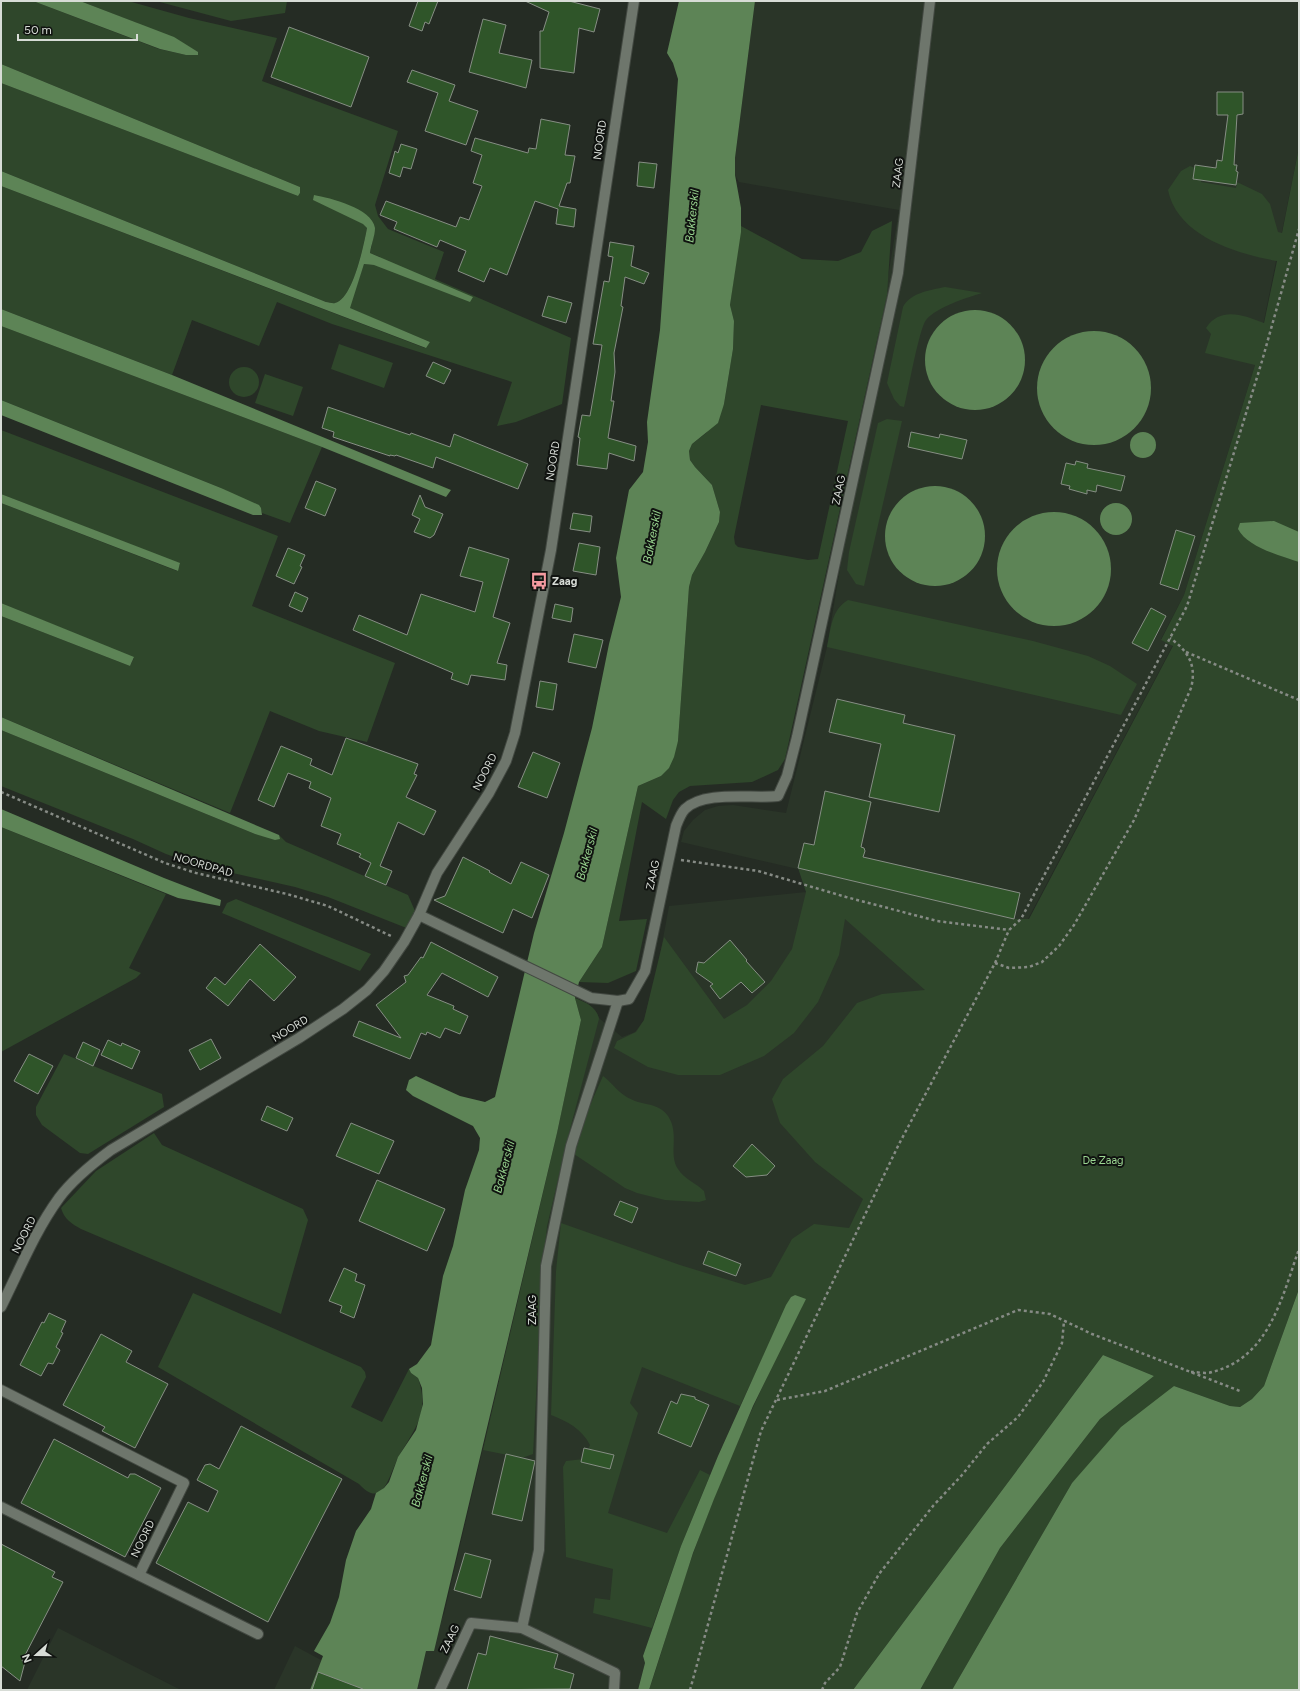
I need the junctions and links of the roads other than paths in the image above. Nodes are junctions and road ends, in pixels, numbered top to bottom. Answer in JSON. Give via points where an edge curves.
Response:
{"nodes":[{"id":1,"x":634,"y":1,"type":"edge"},
{"id":2,"x":930,"y":1,"type":"edge"},
{"id":3,"x":419,"y":915,"type":"junction"},
{"id":4,"x":618,"y":1001,"type":"junction"},
{"id":5,"x":1,"y":1307,"type":"edge"},
{"id":6,"x":1,"y":1390,"type":"edge"},
{"id":7,"x":1,"y":1507,"type":"edge"},
{"id":8,"x":139,"y":1575,"type":"junction"},
{"id":9,"x":522,"y":1628,"type":"junction"},
{"id":10,"x":258,"y":1634,"type":"dead end"},
{"id":11,"x":440,"y":1690,"type":"edge"},
{"id":12,"x":614,"y":1690,"type":"edge"}],
"edges":[{"from":1,"to":3,"type":"street","name":"NOORD","via":[[551,550],[515,733],[506,761],[489,794],[437,873]]},
{"from":2,"to":4,"type":"street","name":"ZAAG","via":[[898,273],[787,776],[778,796],[718,798],[694,803],[684,810],[676,826],[645,971],[630,998]]},
{"from":3,"to":4,"type":"street","via":[[591,998]]},
{"from":3,"to":5,"type":"street","name":"NOORD","via":[[384,971],[367,990],[343,1009],[111,1150],[87,1168],[60,1197],[45,1220]]},
{"from":4,"to":9,"type":"street","name":"ZAAG","via":[[571,1146],[546,1266],[539,1550]]},
{"from":6,"to":8,"type":"street","name":"NOORD","via":[[184,1483]]},
{"from":7,"to":8,"type":"street","name":"NOORD"},
{"from":8,"to":10,"type":"street","name":"NOORD"},
{"from":9,"to":11,"type":"street","name":"ZAAG","via":[[471,1623]]},
{"from":9,"to":12,"type":"street","name":"ZAAG","via":[[615,1673]]}]}
